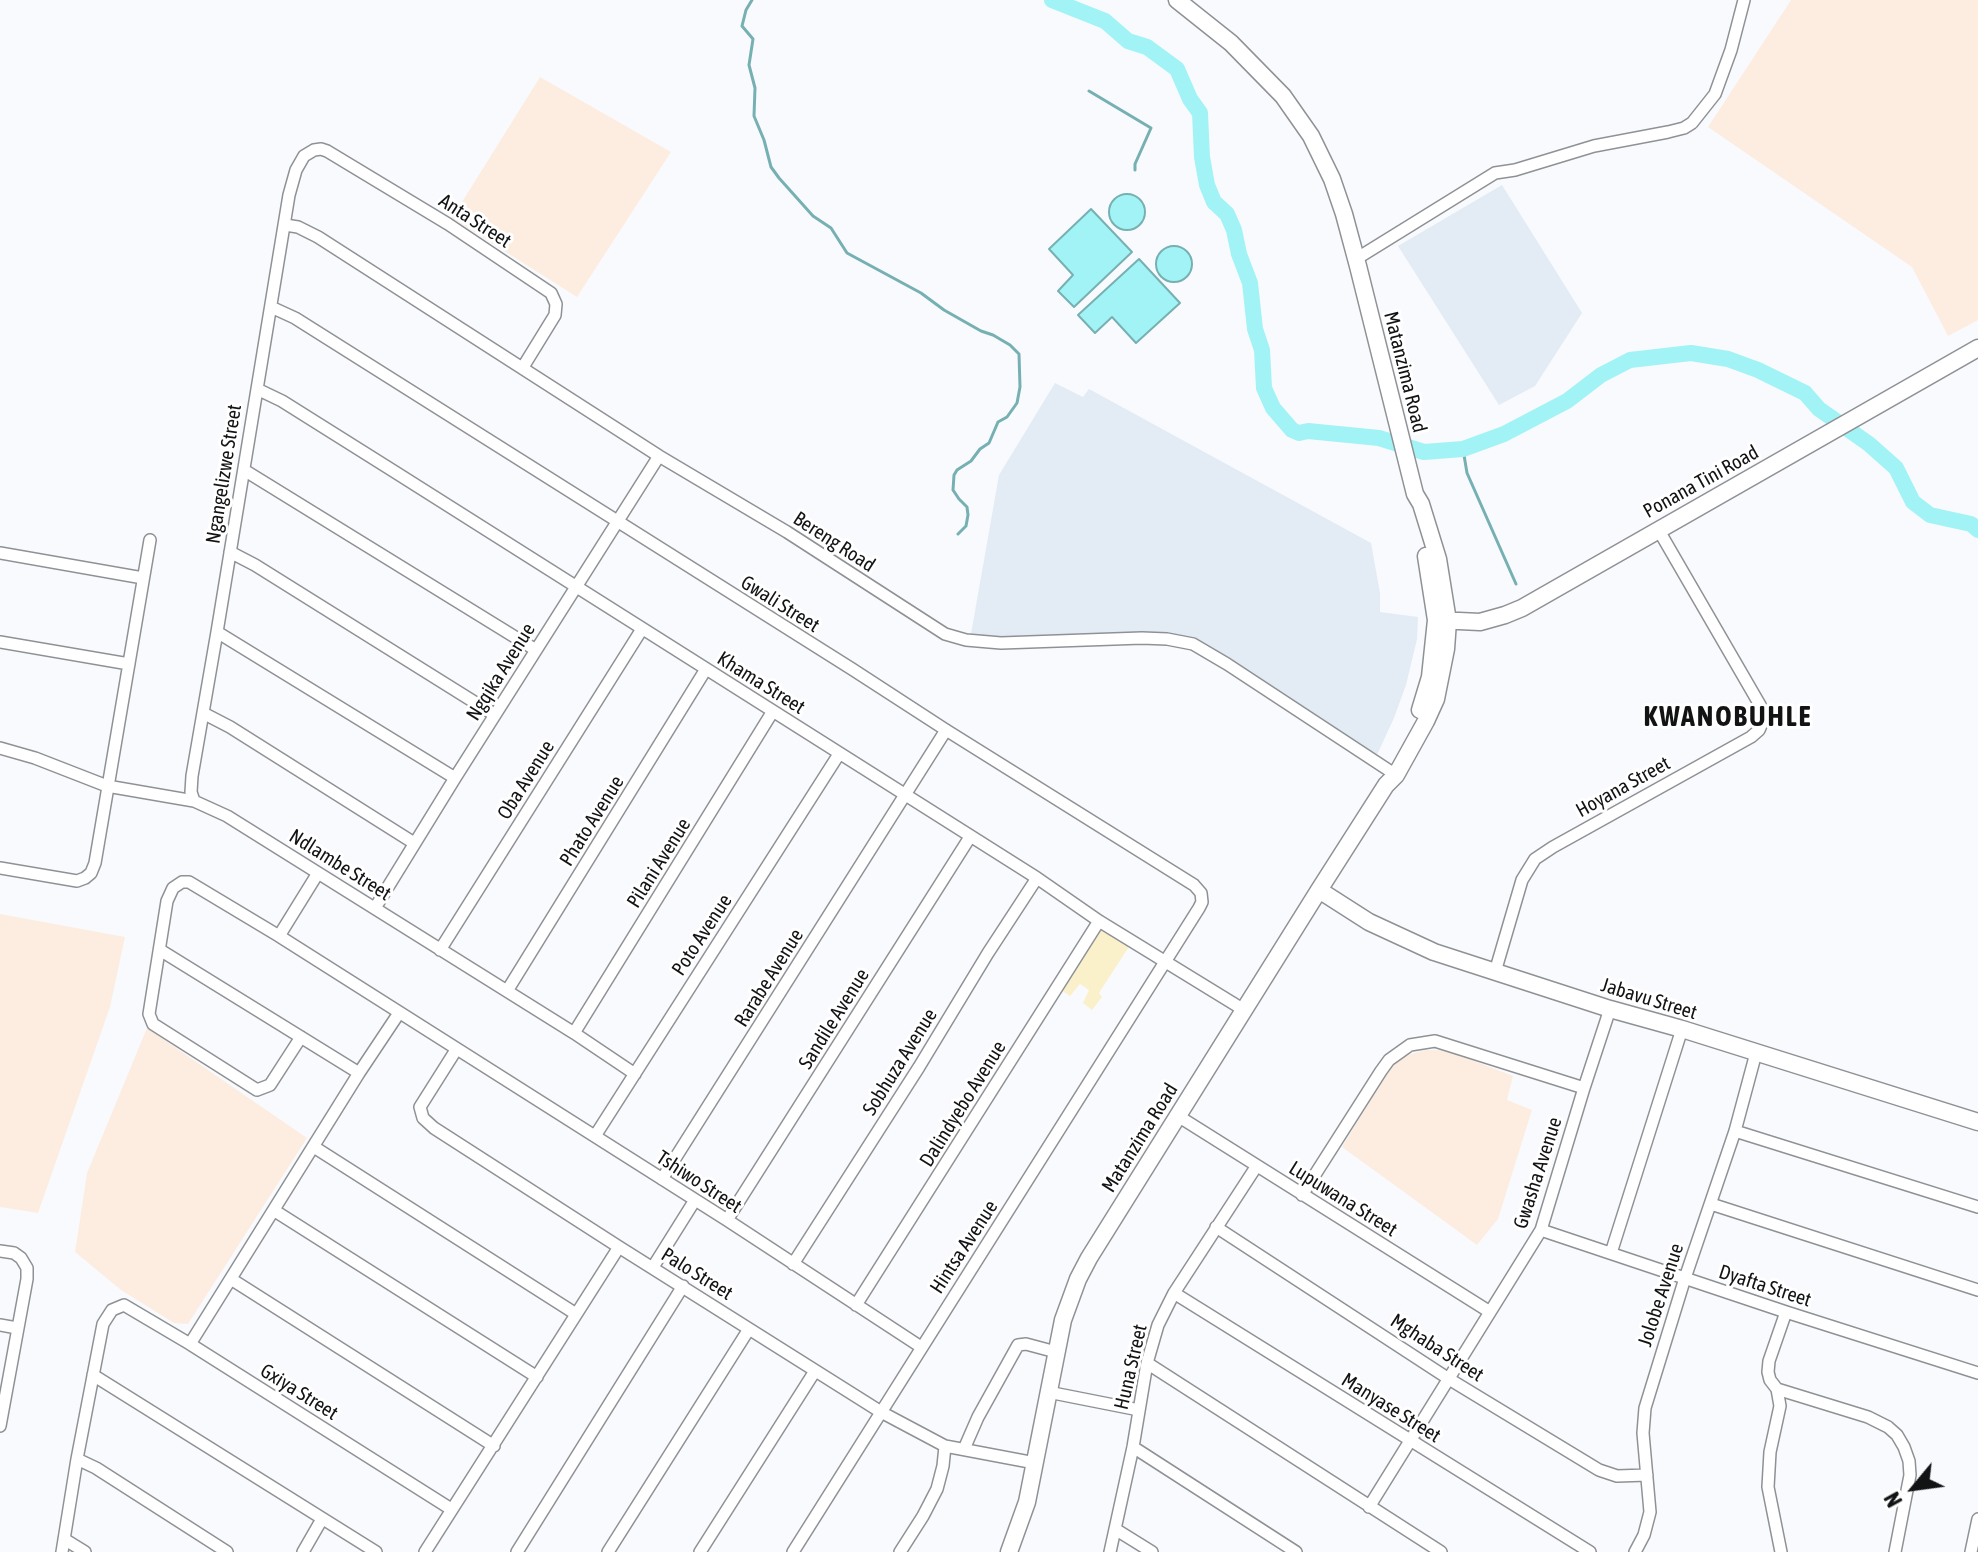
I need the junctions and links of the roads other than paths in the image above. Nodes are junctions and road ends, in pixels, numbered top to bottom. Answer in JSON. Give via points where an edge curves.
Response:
{"nodes":[{"id":1,"x":1177,"y":0,"type":"edge"},
{"id":2,"x":1744,"y":0,"type":"edge"},
{"id":3,"x":304,"y":156,"type":"joint"},
{"id":4,"x":285,"y":225,"type":"junction"},
{"id":5,"x":1356,"y":259,"type":"junction"},
{"id":6,"x":271,"y":307,"type":"junction"},
{"id":7,"x":1978,"y":348,"type":"edge"},
{"id":8,"x":523,"y":367,"type":"junction"},
{"id":9,"x":257,"y":389,"type":"junction"},
{"id":10,"x":659,"y":456,"type":"junction"},
{"id":11,"x":244,"y":470,"type":"junction"},
{"id":12,"x":618,"y":523,"type":"junction"},
{"id":13,"x":1658,"y":529,"type":"junction"},
{"id":14,"x":150,"y":540,"type":"dead end"},
{"id":15,"x":230,"y":552,"type":"junction"},
{"id":16,"x":0,"y":553,"type":"edge"},
{"id":17,"x":143,"y":578,"type":"junction"},
{"id":18,"x":577,"y":587,"type":"junction"},
{"id":19,"x":1442,"y":620,"type":"junction"},
{"id":20,"x":642,"y":629,"type":"junction"},
{"id":21,"x":217,"y":632,"type":"junction"},
{"id":22,"x":0,"y":642,"type":"edge"},
{"id":23,"x":536,"y":650,"type":"junction"},
{"id":24,"x":129,"y":664,"type":"junction"},
{"id":25,"x":706,"y":669,"type":"junction"},
{"id":26,"x":773,"y":711,"type":"junction"},
{"id":27,"x":203,"y":713,"type":"junction"},
{"id":28,"x":495,"y":715,"type":"junction"},
{"id":29,"x":946,"y":730,"type":"junction"},
{"id":30,"x":0,"y":748,"type":"edge"},
{"id":31,"x":839,"y":754,"type":"junction"},
{"id":32,"x":1392,"y":776,"type":"junction"},
{"id":33,"x":455,"y":778,"type":"junction"},
{"id":34,"x":107,"y":786,"type":"junction"},
{"id":35,"x":906,"y":795,"type":"junction"},
{"id":36,"x":194,"y":801,"type":"junction"},
{"id":37,"x":970,"y":837,"type":"junction"},
{"id":38,"x":414,"y":843,"type":"junction"},
{"id":39,"x":0,"y":868,"type":"edge"},
{"id":40,"x":318,"y":873,"type":"junction"},
{"id":41,"x":1037,"y":878,"type":"junction"},
{"id":42,"x":1319,"y":890,"type":"junction"},
{"id":43,"x":375,"y":908,"type":"junction"},
{"id":44,"x":1099,"y":921,"type":"junction"},
{"id":45,"x":279,"y":936,"type":"junction"},
{"id":46,"x":160,"y":950,"type":"junction"},
{"id":47,"x":440,"y":950,"type":"junction"},
{"id":48,"x":1166,"y":962,"type":"junction"},
{"id":49,"x":1495,"y":972,"type":"junction"},
{"id":50,"x":507,"y":991,"type":"junction"},
{"id":51,"x":1610,"y":1009,"type":"junction"},
{"id":52,"x":1244,"y":1010,"type":"junction"},
{"id":53,"x":399,"y":1013,"type":"junction"},
{"id":54,"x":1682,"y":1029,"type":"junction"},
{"id":55,"x":574,"y":1033,"type":"junction"},
{"id":56,"x":301,"y":1037,"type":"junction"},
{"id":57,"x":456,"y":1050,"type":"junction"},
{"id":58,"x":1756,"y":1053,"type":"junction"},
{"id":59,"x":359,"y":1073,"type":"junction"},
{"id":60,"x":635,"y":1074,"type":"junction"},
{"id":61,"x":1584,"y":1088,"type":"junction"},
{"id":62,"x":1178,"y":1116,"type":"junction"},
{"id":63,"x":1978,"y":1122,"type":"edge"},
{"id":64,"x":1735,"y":1131,"type":"junction"},
{"id":65,"x":595,"y":1136,"type":"junction"},
{"id":66,"x":314,"y":1147,"type":"junction"},
{"id":67,"x":1256,"y":1167,"type":"junction"},
{"id":68,"x":662,"y":1179,"type":"junction"},
{"id":69,"x":1302,"y":1195,"type":"junction"},
{"id":70,"x":695,"y":1200,"type":"junction"},
{"id":71,"x":1711,"y":1204,"type":"junction"},
{"id":72,"x":1978,"y":1207,"type":"edge"},
{"id":73,"x":275,"y":1211,"type":"junction"},
{"id":74,"x":727,"y":1220,"type":"junction"},
{"id":75,"x":1216,"y":1227,"type":"junction"},
{"id":76,"x":1541,"y":1230,"type":"junction"},
{"id":77,"x":619,"y":1247,"type":"junction"},
{"id":78,"x":0,"y":1251,"type":"edge"},
{"id":79,"x":1611,"y":1253,"type":"junction"},
{"id":80,"x":793,"y":1264,"type":"junction"},
{"id":81,"x":653,"y":1267,"type":"junction"},
{"id":82,"x":1685,"y":1278,"type":"junction"},
{"id":83,"x":231,"y":1279,"type":"junction"},
{"id":84,"x":683,"y":1286,"type":"junction"},
{"id":85,"x":1978,"y":1290,"type":"edge"},
{"id":86,"x":1174,"y":1293,"type":"junction"},
{"id":87,"x":856,"y":1305,"type":"junction"},
{"id":88,"x":1490,"y":1312,"type":"junction"},
{"id":89,"x":1786,"y":1312,"type":"junction"},
{"id":90,"x":576,"y":1314,"type":"junction"},
{"id":91,"x":0,"y":1325,"type":"edge"},
{"id":92,"x":17,"y":1328,"type":"junction"},
{"id":93,"x":749,"y":1329,"type":"junction"},
{"id":94,"x":190,"y":1344,"type":"junction"},
{"id":95,"x":921,"y":1347,"type":"junction"},
{"id":96,"x":1056,"y":1352,"type":"junction"},
{"id":97,"x":1147,"y":1363,"type":"junction"},
{"id":98,"x":815,"y":1371,"type":"junction"},
{"id":99,"x":1978,"y":1373,"type":"edge"},
{"id":100,"x":93,"y":1375,"type":"junction"},
{"id":101,"x":537,"y":1377,"type":"junction"},
{"id":102,"x":1449,"y":1379,"type":"junction"},
{"id":103,"x":1777,"y":1389,"type":"junction"},
{"id":104,"x":1048,"y":1392,"type":"junction"},
{"id":105,"x":1139,"y":1410,"type":"junction"},
{"id":106,"x":881,"y":1412,"type":"junction"},
{"id":107,"x":0,"y":1419,"type":"edge"},
{"id":108,"x":0,"y":1426,"type":"edge"},
{"id":109,"x":1410,"y":1441,"type":"junction"},
{"id":110,"x":494,"y":1446,"type":"junction"},
{"id":111,"x":945,"y":1446,"type":"junction"},
{"id":112,"x":1133,"y":1447,"type":"junction"},
{"id":113,"x":964,"y":1449,"type":"junction"},
{"id":114,"x":77,"y":1459,"type":"junction"},
{"id":115,"x":1035,"y":1463,"type":"junction"},
{"id":116,"x":1647,"y":1475,"type":"junction"},
{"id":117,"x":1369,"y":1507,"type":"junction"},
{"id":118,"x":451,"y":1509,"type":"junction"},
{"id":119,"x":322,"y":1519,"type":"junction"},
{"id":120,"x":1978,"y":1519,"type":"edge"},
{"id":121,"x":1115,"y":1529,"type":"junction"},
{"id":122,"x":63,"y":1546,"type":"edge"},
{"id":123,"x":85,"y":1552,"type":"edge"},
{"id":124,"x":227,"y":1552,"type":"edge"},
{"id":125,"x":303,"y":1552,"type":"edge"},
{"id":126,"x":376,"y":1552,"type":"edge"},
{"id":127,"x":425,"y":1552,"type":"edge"},
{"id":128,"x":517,"y":1552,"type":"edge"},
{"id":129,"x":608,"y":1552,"type":"edge"},
{"id":130,"x":700,"y":1552,"type":"edge"},
{"id":131,"x":793,"y":1552,"type":"edge"},
{"id":132,"x":900,"y":1552,"type":"edge"},
{"id":133,"x":1009,"y":1552,"type":"edge"},
{"id":134,"x":1110,"y":1552,"type":"edge"},
{"id":135,"x":1152,"y":1552,"type":"edge"},
{"id":136,"x":1296,"y":1552,"type":"edge"},
{"id":137,"x":1441,"y":1552,"type":"edge"},
{"id":138,"x":1590,"y":1552,"type":"edge"},
{"id":139,"x":1635,"y":1552,"type":"edge"},
{"id":140,"x":1781,"y":1552,"type":"edge"},
{"id":141,"x":1895,"y":1552,"type":"edge"},
{"id":142,"x":1971,"y":1552,"type":"edge"}],
"edges":[{"from":1,"to":5,"type":"street","name":"Matanzima Road","via":[[1249,60],[1299,117],[1332,179]]},
{"from":2,"to":5,"type":"street","via":[[1715,94],[1692,123],[1495,173]]},
{"from":3,"to":4,"type":"street","name":"Ngangelizwe Street","via":[[292,180]]},
{"from":3,"to":8,"type":"street","name":"Anta Street","via":[[327,151],[547,288],[556,304],[555,315]]},
{"from":4,"to":6,"type":"street","name":"Ngangelizwe Street"},
{"from":4,"to":8,"type":"street","name":"Bereng Road","via":[[318,237]]},
{"from":5,"to":19,"type":"street","name":"Matanzima Road","via":[[1415,494],[1438,559]]},
{"from":6,"to":9,"type":"street","name":"Ngangelizwe Street"},
{"from":6,"to":12,"type":"street","name":"Gwali Street"},
{"from":7,"to":13,"type":"street","name":"Ponana Tini Road"},
{"from":8,"to":10,"type":"street","name":"Bereng Road"},
{"from":9,"to":11,"type":"street","name":"Ngangelizwe Street"},
{"from":9,"to":18,"type":"street","name":"Khama Street"},
{"from":10,"to":12,"type":"street","name":"Ngqika Avenue"},
{"from":10,"to":32,"type":"street","name":"Bereng Road","via":[[945,634],[1001,643],[1142,638],[1193,644]]},
{"from":11,"to":15,"type":"street","name":"Ngangelizwe Street"},
{"from":11,"to":23,"type":"street"},
{"from":12,"to":18,"type":"street","name":"Ngqika Avenue"},
{"from":12,"to":29,"type":"street","name":"Gwali Street"},
{"from":13,"to":19,"type":"street","name":"Ponana Tini Road","via":[[1514,612],[1480,622]]},
{"from":13,"to":49,"type":"street","name":"Hoyana Street","via":[[1760,705],[1762,723],[1751,737],[1535,859],[1522,880]]},
{"from":14,"to":17,"type":"street"},
{"from":15,"to":21,"type":"street","name":"Ngangelizwe Street"},
{"from":15,"to":28,"type":"street"},
{"from":16,"to":17,"type":"street"},
{"from":17,"to":24,"type":"street"},
{"from":18,"to":20,"type":"street","name":"Khama Street"},
{"from":18,"to":23,"type":"street","name":"Ngqika Avenue"},
{"from":19,"to":32,"type":"street","name":"Matanzima Road","via":[[1436,699]]},
{"from":20,"to":25,"type":"street","name":"Khama Street"},
{"from":20,"to":47,"type":"street","name":"Oba Avenue"},
{"from":21,"to":27,"type":"street","name":"Ngangelizwe Street"},
{"from":21,"to":33,"type":"street"},
{"from":22,"to":24,"type":"street"},
{"from":23,"to":28,"type":"street","name":"Ngqika Avenue"},
{"from":24,"to":34,"type":"street"},
{"from":25,"to":26,"type":"street","name":"Khama Street"},
{"from":25,"to":50,"type":"street","name":"Phato Avenue"},
{"from":26,"to":31,"type":"street","name":"Khama Street"},
{"from":26,"to":55,"type":"street","name":"Pilani Avenue"},
{"from":27,"to":36,"type":"street","name":"Ngangelizwe Street","via":[[192,776]]},
{"from":27,"to":38,"type":"street"},
{"from":28,"to":33,"type":"street","name":"Ngqika Avenue"},
{"from":29,"to":35,"type":"street","name":"Rarabe Avenue"},
{"from":29,"to":48,"type":"street","name":"Gwali Street","via":[[1198,889],[1202,902]]},
{"from":30,"to":34,"type":"street","name":"Ndlambe Street"},
{"from":31,"to":35,"type":"street","name":"Khama Street"},
{"from":31,"to":60,"type":"street","name":"Poto Avenue"},
{"from":32,"to":42,"type":"street","name":"Matanzima Road"},
{"from":33,"to":38,"type":"street","name":"Ngqika Avenue"},
{"from":34,"to":36,"type":"street","name":"Ndlambe Street"},
{"from":34,"to":39,"type":"street","via":[[95,863],[85,878],[67,880]]},
{"from":35,"to":37,"type":"street","name":"Khama Street"},
{"from":35,"to":68,"type":"street","name":"Rarabe Avenue"},
{"from":36,"to":40,"type":"street","name":"Ndlambe Street"},
{"from":37,"to":41,"type":"street","name":"Khama Street"},
{"from":37,"to":74,"type":"street","name":"Sandile Avenue"},
{"from":38,"to":43,"type":"street","name":"Ngqika Avenue"},
{"from":40,"to":43,"type":"street","name":"Ndlambe Street"},
{"from":40,"to":45,"type":"street"},
{"from":41,"to":44,"type":"street","name":"Khama Street"},
{"from":41,"to":80,"type":"street","name":"Sobhuza Avenue"},
{"from":42,"to":49,"type":"street","name":"Jabavu Street","via":[[1393,934]]},
{"from":42,"to":52,"type":"street","name":"Matanzima Road"},
{"from":43,"to":47,"type":"street","name":"Ndlambe Street"},
{"from":44,"to":48,"type":"street","name":"Khama Street"},
{"from":44,"to":87,"type":"street","name":"Dalindyebo Avenue"},
{"from":45,"to":46,"type":"street","name":"Tshiwo Street","via":[[189,882],[169,894]]},
{"from":45,"to":53,"type":"street","name":"Tshiwo Street"},
{"from":46,"to":56,"type":"street"},
{"from":46,"to":56,"type":"street","via":[[149,1014],[153,1024],[240,1081],[257,1090],[270,1085]]},
{"from":47,"to":50,"type":"street","name":"Ndlambe Street"},
{"from":48,"to":52,"type":"street","name":"Khama Street"},
{"from":48,"to":95,"type":"street","name":"Hintsa Avenue"},
{"from":49,"to":51,"type":"street","name":"Jabavu Street"},
{"from":50,"to":55,"type":"street","name":"Ndlambe Street"},
{"from":51,"to":54,"type":"street","name":"Jabavu Street"},
{"from":51,"to":61,"type":"street","name":"Gwasha Avenue"},
{"from":52,"to":62,"type":"street","name":"Matanzima Road"},
{"from":53,"to":57,"type":"street","name":"Tshiwo Street"},
{"from":53,"to":59,"type":"street"},
{"from":54,"to":58,"type":"street","name":"Jabavu Street"},
{"from":54,"to":79,"type":"street"},
{"from":55,"to":60,"type":"street","name":"Ndlambe Street"},
{"from":56,"to":59,"type":"street"},
{"from":57,"to":65,"type":"street","name":"Tshiwo Street"},
{"from":57,"to":77,"type":"street","name":"Palo Street","via":[[422,1101],[423,1118]]},
{"from":58,"to":63,"type":"street","name":"Jabavu Street"},
{"from":58,"to":64,"type":"street","name":"Jolobe Avenue"},
{"from":59,"to":66,"type":"street"},
{"from":60,"to":65,"type":"street","name":"Poto Avenue"},
{"from":61,"to":69,"type":"street","via":[[1435,1041],[1410,1045],[1381,1071]]},
{"from":61,"to":76,"type":"street","name":"Gwasha Avenue"},
{"from":62,"to":67,"type":"street","name":"Lupuwana Street"},
{"from":62,"to":96,"type":"street","name":"Matanzima Road","via":[[1078,1279]]},
{"from":64,"to":71,"type":"street","name":"Jolobe Avenue"},
{"from":64,"to":72,"type":"street"},
{"from":65,"to":68,"type":"street","name":"Tshiwo Street"},
{"from":66,"to":73,"type":"street"},
{"from":66,"to":90,"type":"street"},
{"from":67,"to":69,"type":"street","name":"Lupuwana Street"},
{"from":67,"to":75,"type":"street","name":"Huna Street"},
{"from":68,"to":70,"type":"street","name":"Tshiwo Street"},
{"from":69,"to":88,"type":"street","name":"Lupuwana Street"},
{"from":70,"to":74,"type":"street","name":"Tshiwo Street"},
{"from":70,"to":81,"type":"street"},
{"from":71,"to":82,"type":"street","name":"Jolobe Avenue"},
{"from":71,"to":85,"type":"street"},
{"from":73,"to":83,"type":"street"},
{"from":73,"to":101,"type":"street"},
{"from":74,"to":80,"type":"street","name":"Tshiwo Street"},
{"from":75,"to":86,"type":"street","name":"Huna Street"},
{"from":75,"to":102,"type":"street","name":"Mghaba Street"},
{"from":76,"to":79,"type":"street","name":"Dyafta Street"},
{"from":76,"to":88,"type":"street","name":"Gwasha Avenue"},
{"from":77,"to":81,"type":"street","name":"Palo Street"},
{"from":77,"to":90,"type":"street"},
{"from":78,"to":92,"type":"street","via":[[14,1253],[27,1265]]},
{"from":79,"to":82,"type":"street","name":"Dyafta Street"},
{"from":80,"to":87,"type":"street","name":"Tshiwo Street"},
{"from":81,"to":84,"type":"street","name":"Palo Street"},
{"from":82,"to":89,"type":"street","name":"Dyafta Street"},
{"from":82,"to":116,"type":"street","name":"Jolobe Avenue","via":[[1645,1408]]},
{"from":83,"to":94,"type":"street"},
{"from":83,"to":110,"type":"street"},
{"from":84,"to":93,"type":"street","name":"Palo Street"},
{"from":84,"to":128,"type":"street"},
{"from":86,"to":97,"type":"street","name":"Huna Street"},
{"from":86,"to":109,"type":"street","name":"Manyase Street"},
{"from":87,"to":95,"type":"street","name":"Tshiwo Street"},
{"from":88,"to":102,"type":"street","name":"Gwasha Avenue"},
{"from":89,"to":99,"type":"street","name":"Dyafta Street"},
{"from":89,"to":103,"type":"street","via":[[1769,1361],[1770,1380]]},
{"from":90,"to":101,"type":"street"},
{"from":91,"to":92,"type":"street"},
{"from":92,"to":107,"type":"street"},
{"from":93,"to":98,"type":"street","name":"Palo Street"},
{"from":93,"to":129,"type":"street"},
{"from":94,"to":100,"type":"street","name":"Gxiya Street","via":[[127,1305],[112,1310],[105,1321]]},
{"from":94,"to":118,"type":"street","name":"Gxiya Street"},
{"from":95,"to":106,"type":"street","name":"Hintsa Avenue"},
{"from":96,"to":104,"type":"street","name":"Matanzima Road"},
{"from":96,"to":113,"type":"street","via":[[1018,1345]]},
{"from":97,"to":105,"type":"street","name":"Huna Street"},
{"from":97,"to":117,"type":"street"},
{"from":98,"to":106,"type":"street","name":"Palo Street"},
{"from":98,"to":130,"type":"street"},
{"from":100,"to":114,"type":"street"},
{"from":100,"to":119,"type":"street"},
{"from":101,"to":110,"type":"street"},
{"from":102,"to":109,"type":"street","name":"Gwasha Avenue"},
{"from":102,"to":116,"type":"street","name":"Mghaba Street","via":[[1599,1470],[1617,1476]]},
{"from":103,"to":140,"type":"street","via":[[1780,1406],[1768,1487]]},
{"from":103,"to":141,"type":"street","via":[[1868,1417],[1897,1435],[1910,1475]]},
{"from":104,"to":105,"type":"street"},
{"from":104,"to":115,"type":"street","name":"Matanzima Road"},
{"from":105,"to":112,"type":"street","name":"Huna Street"},
{"from":106,"to":111,"type":"street","name":"Palo Street"},
{"from":106,"to":131,"type":"street","name":"Hintsa Avenue"},
{"from":107,"to":108,"type":"street"},
{"from":109,"to":117,"type":"street","name":"Gwasha Avenue"},
{"from":109,"to":138,"type":"street","name":"Manyase Street"},
{"from":110,"to":118,"type":"street"},
{"from":111,"to":113,"type":"street","name":"Palo Street"},
{"from":111,"to":132,"type":"street","via":[[937,1489]]},
{"from":112,"to":121,"type":"street","name":"Huna Street"},
{"from":112,"to":136,"type":"street"},
{"from":113,"to":115,"type":"street","name":"Palo Street"},
{"from":114,"to":122,"type":"street"},
{"from":114,"to":124,"type":"street"},
{"from":115,"to":133,"type":"street","name":"Matanzima Road"},
{"from":116,"to":139,"type":"street","name":"Jolobe Avenue","via":[[1649,1520]]},
{"from":117,"to":137,"type":"street"},
{"from":118,"to":127,"type":"street"},
{"from":119,"to":125,"type":"street"},
{"from":119,"to":126,"type":"street"},
{"from":120,"to":142,"type":"street"},
{"from":121,"to":134,"type":"street","name":"Huna Street"},
{"from":121,"to":135,"type":"street"},
{"from":122,"to":123,"type":"street"}]}
